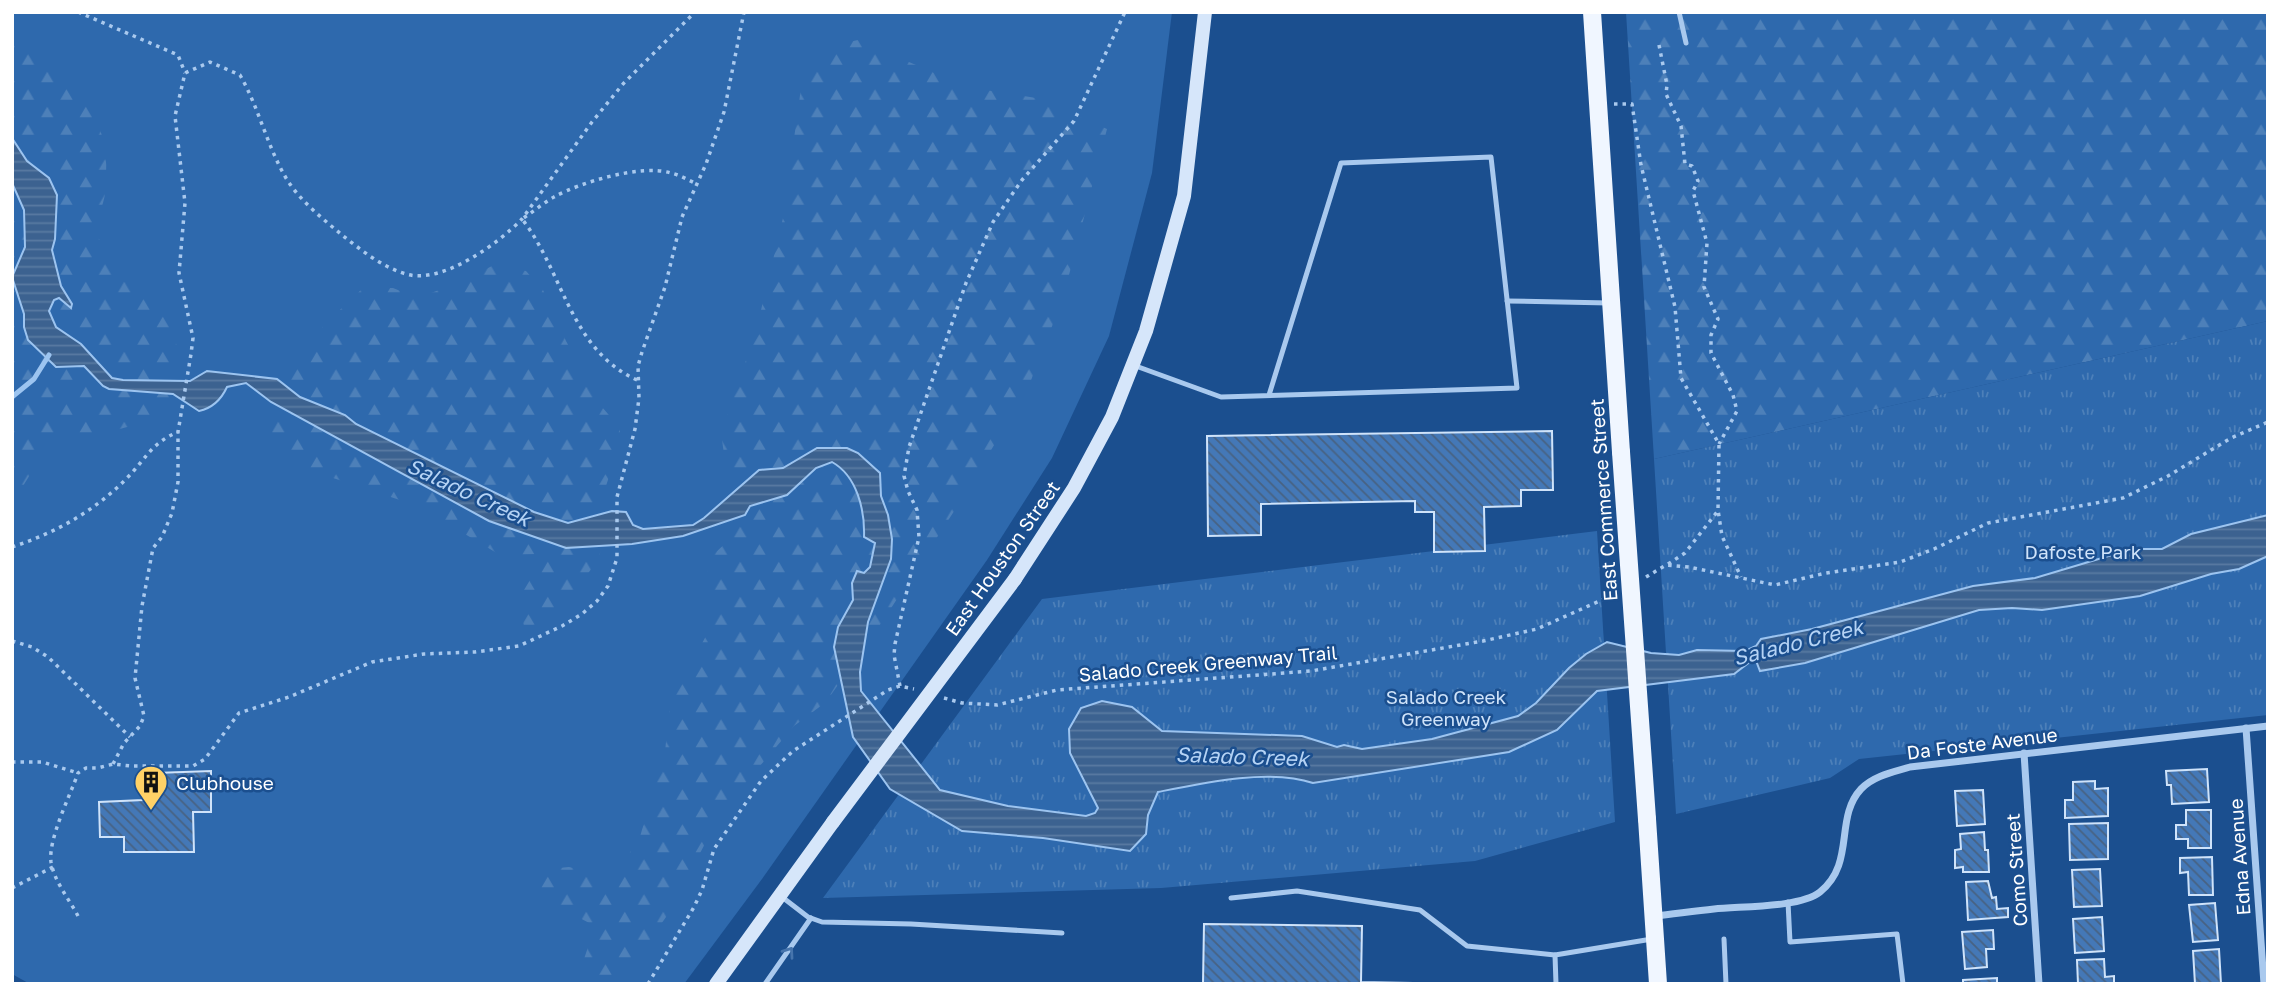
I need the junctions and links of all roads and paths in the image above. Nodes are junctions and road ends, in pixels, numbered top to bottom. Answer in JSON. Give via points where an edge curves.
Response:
{"nodes":[{"id":1,"x":78,"y":12,"type":"edge"},
{"id":2,"x":695,"y":12,"type":"edge"},
{"id":3,"x":744,"y":12,"type":"edge"},
{"id":4,"x":1125,"y":12,"type":"edge"},
{"id":5,"x":1205,"y":12,"type":"edge"},
{"id":6,"x":1592,"y":12,"type":"edge"},
{"id":7,"x":1679,"y":12,"type":"edge"},
{"id":8,"x":1686,"y":43,"type":"dead end"},
{"id":9,"x":1659,"y":45,"type":"dead end"},
{"id":10,"x":185,"y":73,"type":"junction"},
{"id":11,"x":1598,"y":103,"type":"junction"},
{"id":12,"x":697,"y":184,"type":"junction"},
{"id":13,"x":522,"y":219,"type":"junction"},
{"id":14,"x":1507,"y":301,"type":"junction"},
{"id":15,"x":1611,"y":303,"type":"junction"},
{"id":16,"x":1133,"y":365,"type":"junction"},
{"id":17,"x":638,"y":381,"type":"junction"},
{"id":18,"x":1269,"y":396,"type":"junction"},
{"id":19,"x":2268,"y":422,"type":"edge"},
{"id":20,"x":178,"y":432,"type":"junction"},
{"id":21,"x":1719,"y":444,"type":"junction"},
{"id":22,"x":1718,"y":510,"type":"junction"},
{"id":23,"x":12,"y":547,"type":"edge"},
{"id":24,"x":1666,"y":565,"type":"junction"},
{"id":25,"x":1645,"y":578,"type":"dead end"},
{"id":26,"x":1742,"y":578,"type":"junction"},
{"id":27,"x":1624,"y":590,"type":"dead end"},
{"id":28,"x":12,"y":641,"type":"edge"},
{"id":29,"x":900,"y":686,"type":"junction"},
{"id":30,"x":914,"y":689,"type":"dead end"},
{"id":31,"x":938,"y":696,"type":"dead end"},
{"id":32,"x":2268,"y":726,"type":"edge"},
{"id":33,"x":2246,"y":728,"type":"junction"},
{"id":34,"x":130,"y":737,"type":"junction"},
{"id":35,"x":2024,"y":753,"type":"junction"},
{"id":36,"x":12,"y":762,"type":"edge"},
{"id":37,"x":113,"y":764,"type":"junction"},
{"id":38,"x":78,"y":774,"type":"junction"},
{"id":39,"x":53,"y":867,"type":"junction"},
{"id":40,"x":12,"y":888,"type":"edge"},
{"id":41,"x":780,"y":895,"type":"junction"},
{"id":42,"x":1231,"y":898,"type":"dead end"},
{"id":43,"x":1788,"y":902,"type":"junction"},
{"id":44,"x":78,"y":916,"type":"dead end"},
{"id":45,"x":1654,"y":916,"type":"junction"},
{"id":46,"x":811,"y":918,"type":"junction"},
{"id":47,"x":1062,"y":933,"type":"dead end"},
{"id":48,"x":1655,"y":939,"type":"junction"},
{"id":49,"x":1724,"y":939,"type":"dead end"},
{"id":50,"x":1555,"y":955,"type":"junction"},
{"id":51,"x":648,"y":984,"type":"edge"},
{"id":52,"x":716,"y":984,"type":"edge"},
{"id":53,"x":765,"y":984,"type":"edge"},
{"id":54,"x":1556,"y":984,"type":"edge"},
{"id":55,"x":1658,"y":984,"type":"edge"},
{"id":56,"x":1726,"y":984,"type":"edge"},
{"id":57,"x":1903,"y":984,"type":"edge"},
{"id":58,"x":2039,"y":984,"type":"edge"},
{"id":59,"x":2264,"y":984,"type":"edge"}],
"edges":[{"from":1,"to":10,"type":"path","via":[[178,55]]},
{"from":2,"to":13,"type":"path","via":[[592,122]]},
{"from":3,"to":12,"type":"path","via":[[724,112]]},
{"from":4,"to":29,"type":"path","via":[[1074,121],[1022,180],[993,222],[966,283],[909,447],[904,476],[920,522],[895,643]]},
{"from":5,"to":16,"type":"main road","name":"East Houston Street","via":[[1184,196]]},
{"from":6,"to":11,"type":"main road","name":"East Commerce Street"},
{"from":7,"to":8,"type":"lane"},
{"from":9,"to":21,"type":"path","via":[[1666,94],[1681,126],[1685,164],[1692,166],[1698,181],[1693,191],[1707,243],[1704,287],[1717,319],[1711,353],[1737,411]]},
{"from":10,"to":13,"type":"path","via":[[210,62],[240,75],[287,179],[311,208],[386,266],[407,275],[436,274],[508,233]]},
{"from":10,"to":20,"type":"path","via":[[175,117],[186,203],[179,273],[193,338]]},
{"from":11,"to":15,"type":"main road","name":"East Commerce Street"},
{"from":11,"to":21,"type":"path","via":[[1632,104],[1641,165],[1675,307],[1681,378]]},
{"from":12,"to":13,"type":"path","via":[[669,172],[625,174],[572,189]]},
{"from":12,"to":17,"type":"path","via":[[682,216],[665,287],[642,352]]},
{"from":13,"to":17,"type":"path","via":[[544,251],[565,302],[586,337],[621,373]]},
{"from":14,"to":15,"type":"lane"},
{"from":14,"to":18,"type":"lane","via":[[1517,388]]},
{"from":14,"to":18,"type":"lane","via":[[1491,157],[1341,163]]},
{"from":15,"to":45,"type":"main road","name":"East Commerce Street","bridge":true},
{"from":16,"to":18,"type":"lane","via":[[1221,397]]},
{"from":16,"to":41,"type":"main road","name":"East Houston Street","bridge":true,"via":[[1112,417],[1074,488],[1015,579]]},
{"from":17,"to":37,"type":"path","via":[[635,429],[617,497],[617,558],[608,586],[582,614],[519,646],[372,662],[239,713],[205,759],[193,766]]},
{"from":19,"to":26,"type":"path","via":[[2123,498],[1988,523],[1900,562],[1775,585]]},
{"from":20,"to":23,"type":"path","via":[[160,440],[126,479],[78,517]]},
{"from":20,"to":34,"type":"path","via":[[178,482],[172,513],[153,548],[142,606],[135,678],[144,716]]},
{"from":21,"to":22,"type":"path"},
{"from":22,"to":24,"type":"path","via":[[1685,553]]},
{"from":22,"to":26,"type":"path","via":[[1722,536]]},
{"from":24,"to":25,"type":"path"},
{"from":24,"to":26,"type":"path"},
{"from":27,"to":31,"type":"path","name":"Salado Creek Greenway Trail","via":[[1537,629],[1311,671],[1057,690],[997,705]]},
{"from":28,"to":34,"type":"path","via":[[48,657]]},
{"from":29,"to":30,"type":"path"},
{"from":29,"to":51,"type":"path","via":[[793,751],[761,781],[714,849],[694,907]]},
{"from":32,"to":33,"type":"street","name":"Da Foste Avenue"},
{"from":33,"to":35,"type":"street","name":"Da Foste Avenue"},
{"from":33,"to":59,"type":"street","name":"Edna Avenue"},
{"from":34,"to":37,"type":"path"},
{"from":35,"to":43,"type":"street","name":"Da Foste Avenue","via":[[1910,767],[1872,781],[1850,807],[1843,856],[1832,878],[1818,894]]},
{"from":35,"to":58,"type":"street","name":"Como Street"},
{"from":36,"to":38,"type":"path","via":[[42,762]]},
{"from":37,"to":38,"type":"path","via":[[86,768]]},
{"from":38,"to":39,"type":"path","via":[[53,841]]},
{"from":39,"to":40,"type":"path"},
{"from":39,"to":44,"type":"path"},
{"from":41,"to":46,"type":"lane"},
{"from":41,"to":52,"type":"main road","name":"East Houston Street"},
{"from":42,"to":50,"type":"lane","via":[[1297,891],[1420,911],[1467,946]]},
{"from":43,"to":45,"type":"street","name":"Da Foste Avenue"},
{"from":43,"to":57,"type":"lane","via":[[1790,942],[1897,934]]},
{"from":45,"to":48,"type":"main road","name":"East Commerce Street"},
{"from":46,"to":47,"type":"lane"},
{"from":53,"to":46,"type":"lane","one_way":true},
{"from":48,"to":50,"type":"lane"},
{"from":48,"to":55,"type":"main road","name":"East Commerce Street"},
{"from":49,"to":56,"type":"lane"},
{"from":50,"to":54,"type":"lane"}]}
